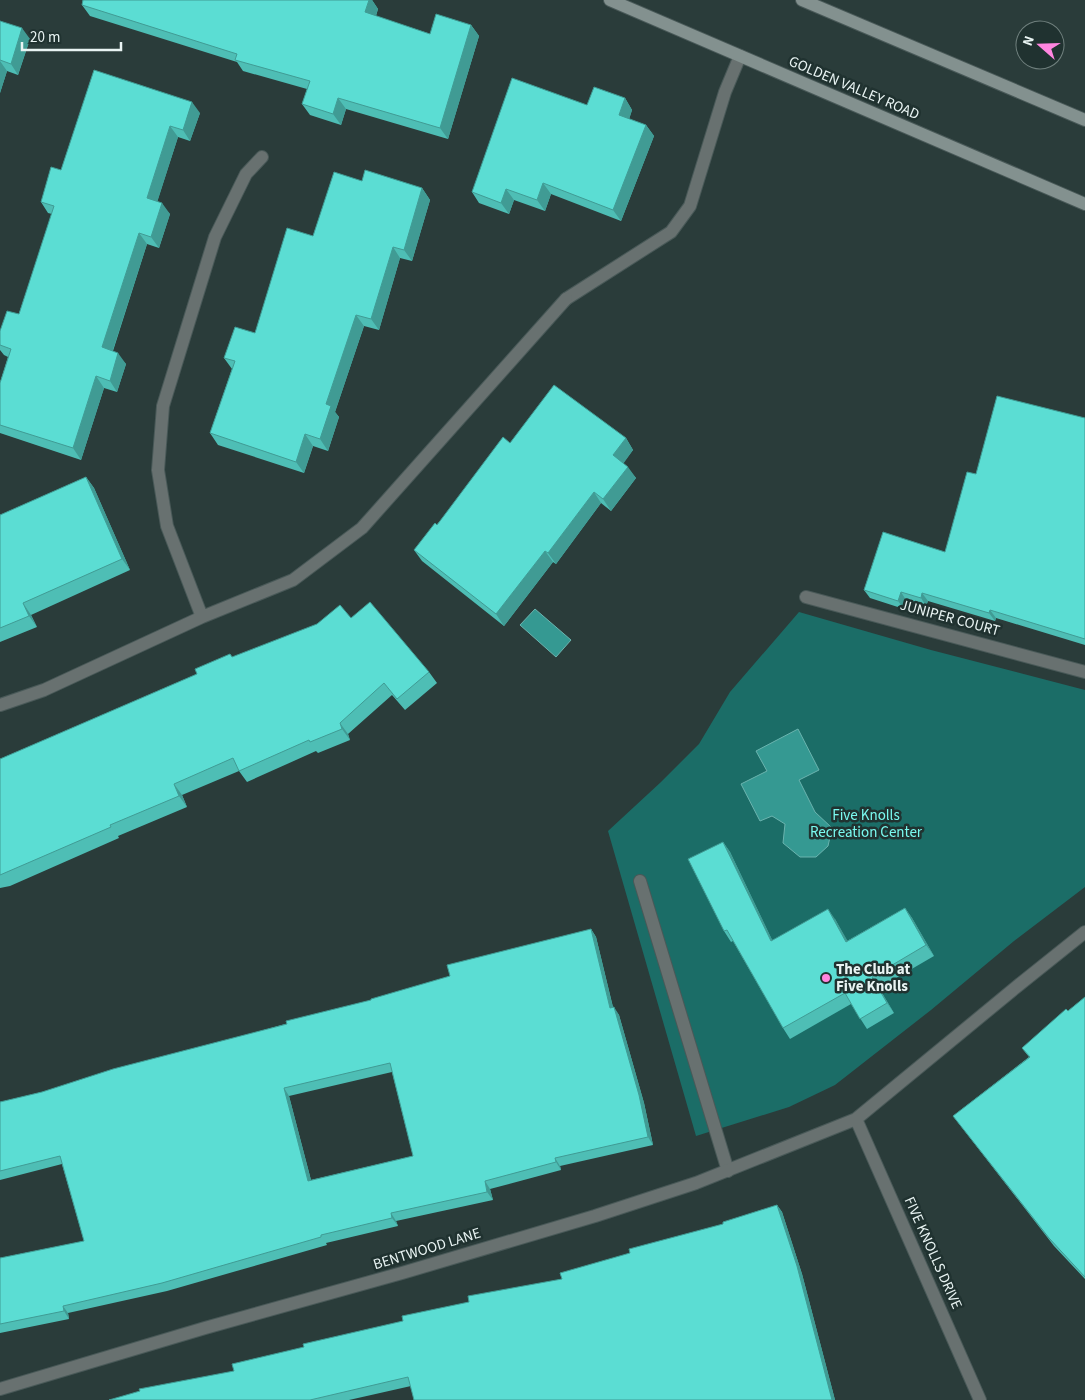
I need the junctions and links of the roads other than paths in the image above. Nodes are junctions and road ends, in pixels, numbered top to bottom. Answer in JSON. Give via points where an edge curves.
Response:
{"nodes":[{"id":1,"x":610,"y":0,"type":"edge"},
{"id":2,"x":802,"y":0,"type":"edge"},
{"id":3,"x":740,"y":56,"type":"junction"},
{"id":4,"x":1085,"y":120,"type":"edge"},
{"id":5,"x":262,"y":157,"type":"dead end"},
{"id":6,"x":1085,"y":204,"type":"edge"},
{"id":7,"x":806,"y":597,"type":"dead end"},
{"id":8,"x":202,"y":617,"type":"junction"},
{"id":9,"x":1085,"y":672,"type":"edge"},
{"id":10,"x":0,"y":705,"type":"edge"},
{"id":11,"x":640,"y":882,"type":"dead end"},
{"id":12,"x":1085,"y":932,"type":"edge"},
{"id":13,"x":856,"y":1119,"type":"junction"},
{"id":14,"x":728,"y":1171,"type":"junction"},
{"id":15,"x":0,"y":1389,"type":"edge"},
{"id":16,"x":980,"y":1400,"type":"edge"}],
"edges":[{"from":1,"to":3,"type":"main road","name":"GOLDEN VALLEY ROAD"},
{"from":2,"to":4,"type":"main road"},
{"from":3,"to":6,"type":"main road","name":"GOLDEN VALLEY ROAD"},
{"from":3,"to":8,"type":"street","via":[[725,92],[690,206],[671,232],[566,299],[362,528],[293,580]]},
{"from":5,"to":8,"type":"street","via":[[246,174],[215,237],[163,406],[158,470],[167,526]]},
{"from":7,"to":9,"type":"street","name":"JUNIPER COURT"},
{"from":8,"to":10,"type":"street","via":[[44,690]]},
{"from":11,"to":14,"type":"street"},
{"from":12,"to":13,"type":"street","name":"BENTWOOD LANE"},
{"from":13,"to":14,"type":"street","name":"BENTWOOD LANE"},
{"from":13,"to":16,"type":"street","name":"FIVE KNOLLS DRIVE"},
{"from":14,"to":15,"type":"street","name":"BENTWOOD LANE","via":[[533,1235]]}]}
